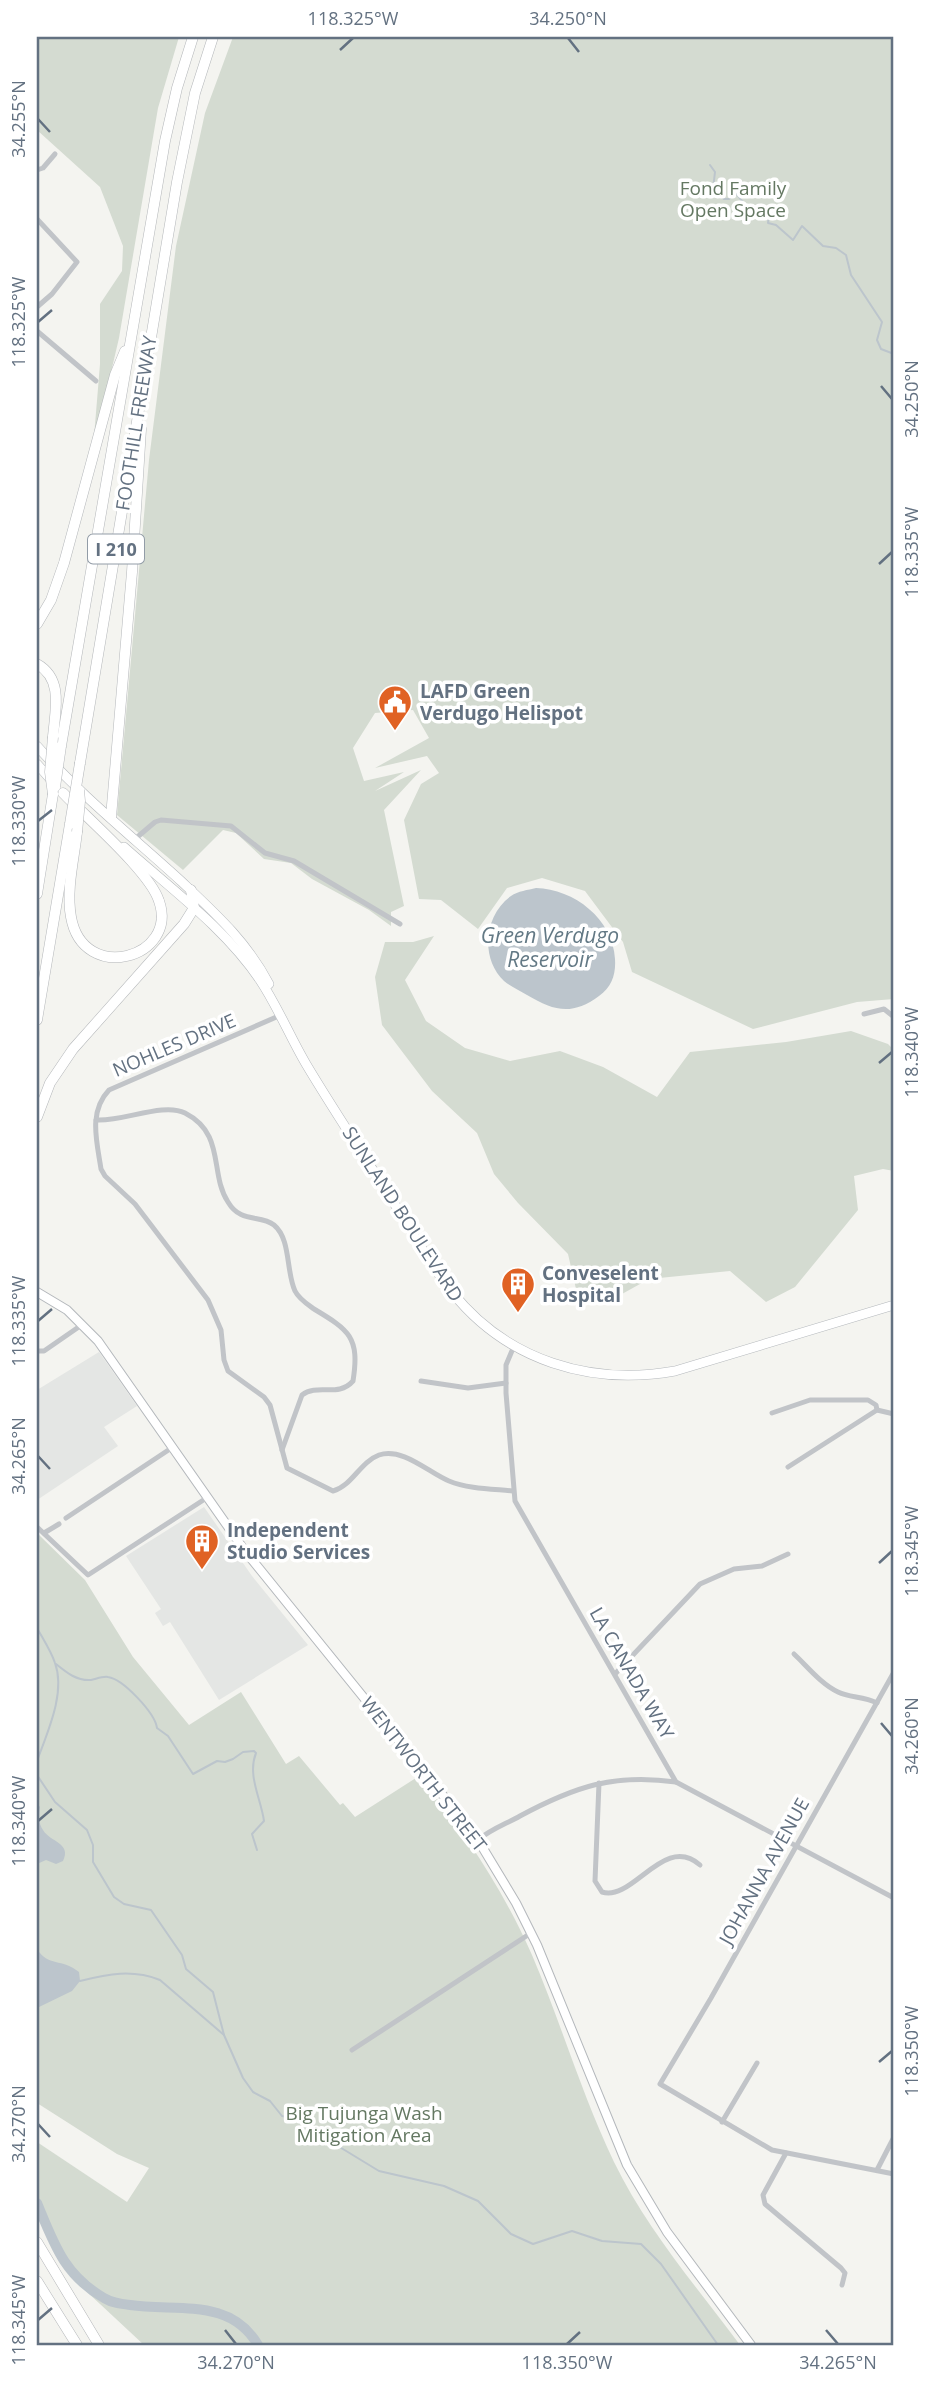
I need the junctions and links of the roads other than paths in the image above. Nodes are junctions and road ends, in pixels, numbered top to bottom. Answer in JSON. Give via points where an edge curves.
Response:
{"nodes":[{"id":1,"x":193,"y":37,"type":"edge"},
{"id":2,"x":213,"y":37,"type":"edge"},
{"id":3,"x":55,"y":155,"type":"dead end"},
{"id":4,"x":37,"y":170,"type":"edge"},
{"id":5,"x":37,"y":219,"type":"edge"},
{"id":6,"x":37,"y":307,"type":"edge"},
{"id":7,"x":37,"y":331,"type":"edge"},
{"id":8,"x":133,"y":331,"type":"junction"},
{"id":9,"x":151,"y":335,"type":"junction"},
{"id":10,"x":96,"y":381,"type":"dead end"},
{"id":11,"x":37,"y":624,"type":"edge"},
{"id":12,"x":37,"y":664,"type":"edge"},
{"id":13,"x":37,"y":746,"type":"edge"},
{"id":14,"x":37,"y":764,"type":"edge"},
{"id":15,"x":58,"y":793,"type":"junction"},
{"id":16,"x":111,"y":817,"type":"junction"},
{"id":17,"x":73,"y":828,"type":"junction"},
{"id":18,"x":135,"y":839,"type":"junction"},
{"id":19,"x":191,"y":890,"type":"junction"},
{"id":20,"x":37,"y":894,"type":"edge"},
{"id":21,"x":194,"y":908,"type":"junction"},
{"id":22,"x":400,"y":924,"type":"dead end"},
{"id":23,"x":864,"y":1014,"type":"dead end"},
{"id":24,"x":281,"y":1015,"type":"junction"},
{"id":25,"x":894,"y":1017,"type":"edge"},
{"id":26,"x":37,"y":1020,"type":"edge"},
{"id":27,"x":37,"y":1117,"type":"edge"},
{"id":28,"x":96,"y":1120,"type":"junction"},
{"id":29,"x":37,"y":1292,"type":"edge"},
{"id":30,"x":894,"y":1305,"type":"edge"},
{"id":31,"x":83,"y":1324,"type":"junction"},
{"id":32,"x":514,"y":1346,"type":"junction"},
{"id":33,"x":37,"y":1351,"type":"edge"},
{"id":34,"x":421,"y":1381,"type":"dead end"},
{"id":35,"x":506,"y":1383,"type":"junction"},
{"id":36,"x":877,"y":1410,"type":"junction"},
{"id":37,"x":772,"y":1413,"type":"dead end"},
{"id":38,"x":894,"y":1414,"type":"edge"},
{"id":39,"x":173,"y":1447,"type":"junction"},
{"id":40,"x":282,"y":1452,"type":"junction"},
{"id":41,"x":788,"y":1467,"type":"dead end"},
{"id":42,"x":513,"y":1491,"type":"junction"},
{"id":43,"x":208,"y":1497,"type":"junction"},
{"id":44,"x":66,"y":1518,"type":"dead end"},
{"id":45,"x":59,"y":1524,"type":"dead end"},
{"id":46,"x":37,"y":1527,"type":"edge"},
{"id":47,"x":44,"y":1533,"type":"junction"},
{"id":48,"x":788,"y":1554,"type":"dead end"},
{"id":49,"x":793,"y":1654,"type":"dead end"},
{"id":50,"x":894,"y":1672,"type":"edge"},
{"id":51,"x":615,"y":1674,"type":"junction"},
{"id":52,"x":877,"y":1703,"type":"junction"},
{"id":53,"x":676,"y":1782,"type":"junction"},
{"id":54,"x":599,"y":1783,"type":"junction"},
{"id":55,"x":478,"y":1840,"type":"junction"},
{"id":56,"x":796,"y":1847,"type":"junction"},
{"id":57,"x":700,"y":1865,"type":"dead end"},
{"id":58,"x":894,"y":1898,"type":"edge"},
{"id":59,"x":531,"y":1933,"type":"junction"},
{"id":60,"x":352,"y":2050,"type":"dead end"},
{"id":61,"x":757,"y":2063,"type":"dead end"},
{"id":62,"x":722,"y":2122,"type":"junction"},
{"id":63,"x":894,"y":2137,"type":"edge"},
{"id":64,"x":786,"y":2153,"type":"junction"},
{"id":65,"x":877,"y":2170,"type":"junction"},
{"id":66,"x":894,"y":2174,"type":"edge"},
{"id":67,"x":37,"y":2242,"type":"edge"},
{"id":68,"x":37,"y":2281,"type":"edge"},
{"id":69,"x":842,"y":2285,"type":"dead end"},
{"id":70,"x":98,"y":2343,"type":"edge"},
{"id":71,"x":77,"y":2345,"type":"edge"},
{"id":72,"x":751,"y":2345,"type":"edge"}],
"edges":[{"from":1,"to":8,"type":"highway","name":"FOOTHILL FREEWAY","number":"I 210","via":[[165,141]]},
{"from":2,"to":9,"type":"highway","name":"FOOTHILL FREEWAY","number":"I 210","via":[[186,135]]},
{"from":3,"to":4,"type":"street"},
{"from":5,"to":6,"type":"street","via":[[77,262]]},
{"from":7,"to":10,"type":"street"},
{"from":8,"to":11,"type":"highway","via":[[115,375],[64,563]]},
{"from":8,"to":15,"type":"highway","name":"FOOTHILL FREEWAY","number":"I 210","bridge":true,"via":[[61,746]]},
{"from":9,"to":16,"type":"highway"},
{"from":9,"to":17,"type":"highway","name":"FOOTHILL FREEWAY","number":"I 210","bridge":true,"via":[[77,779],[80,801]]},
{"from":12,"to":15,"type":"highway","bridge":true,"via":[[48,672],[56,691],[50,772]]},
{"from":13,"to":16,"type":"main road","name":"SUNLAND BOULEVARD"},
{"from":14,"to":15,"type":"main road","name":"SUNLAND BOULEVARD"},
{"from":15,"to":17,"type":"highway","via":[[157,894],[161,923],[149,944],[136,954],[101,956],[86,947],[76,932],[70,907]]},
{"from":15,"to":20,"type":"highway","name":"FOOTHILL FREEWAY","number":"I 210","via":[[51,807]]},
{"from":15,"to":21,"type":"main road","name":"SUNLAND BOULEVARD"},
{"from":16,"to":18,"type":"main road","name":"SUNLAND BOULEVARD"},
{"from":17,"to":26,"type":"highway"},
{"from":18,"to":19,"type":"main road","name":"SUNLAND BOULEVARD"},
{"from":18,"to":22,"type":"street","via":[[161,820],[231,826],[264,853],[294,861]]},
{"from":19,"to":21,"type":"highway"},
{"from":19,"to":24,"type":"main road","name":"SUNLAND BOULEVARD","via":[[251,953]]},
{"from":21,"to":24,"type":"main road","name":"SUNLAND BOULEVARD","via":[[244,958]]},
{"from":21,"to":27,"type":"highway","via":[[73,1049],[51,1083]]},
{"from":23,"to":25,"type":"street","via":[[884,1009]]},
{"from":24,"to":28,"type":"street","name":"NOHLES DRIVE","via":[[117,1085],[100,1101]]},
{"from":24,"to":32,"type":"main road","name":"SUNLAND BOULEVARD","via":[[305,1062],[446,1284],[480,1322]]},
{"from":28,"to":40,"type":"street","via":[[101,1169],[135,1204],[208,1300],[228,1371],[270,1405]]},
{"from":28,"to":40,"type":"street","via":[[159,1110],[180,1111],[193,1118],[211,1139],[229,1204],[244,1216],[277,1228],[299,1297],[349,1333],[354,1348],[353,1381],[343,1390],[304,1393]]},
{"from":29,"to":31,"type":"main road","name":"WENTWORTH STREET"},
{"from":30,"to":32,"type":"main road","name":"SUNLAND BOULEVARD","via":[[657,1374],[579,1371]]},
{"from":31,"to":33,"type":"street","via":[[44,1351]]},
{"from":31,"to":39,"type":"main road","name":"WENTWORTH STREET"},
{"from":32,"to":35,"type":"street","name":"LA CANADA WAY","via":[[507,1360]]},
{"from":34,"to":35,"type":"street","via":[[468,1388]]},
{"from":35,"to":42,"type":"street","name":"LA CANADA WAY"},
{"from":36,"to":37,"type":"street","via":[[868,1400],[810,1400]]},
{"from":36,"to":38,"type":"street"},
{"from":36,"to":41,"type":"street"},
{"from":39,"to":43,"type":"main road","name":"WENTWORTH STREET"},
{"from":39,"to":44,"type":"street"},
{"from":40,"to":42,"type":"street","via":[[287,1468],[333,1491],[370,1460],[391,1454],[453,1483]]},
{"from":42,"to":51,"type":"street","name":"LA CANADA WAY"},
{"from":43,"to":47,"type":"street","via":[[88,1575]]},
{"from":43,"to":55,"type":"main road","name":"WENTWORTH STREET","via":[[246,1551]]},
{"from":45,"to":47,"type":"street"},
{"from":46,"to":47,"type":"street"},
{"from":48,"to":51,"type":"street","via":[[700,1584]]},
{"from":49,"to":52,"type":"street","via":[[834,1690]]},
{"from":50,"to":52,"type":"street","name":"JOHANNA AVENUE"},
{"from":51,"to":53,"type":"street","name":"LA CANADA WAY"},
{"from":52,"to":56,"type":"street","name":"JOHANNA AVENUE"},
{"from":53,"to":54,"type":"street"},
{"from":53,"to":56,"type":"street"},
{"from":54,"to":55,"type":"street","via":[[559,1795]]},
{"from":54,"to":57,"type":"street","via":[[595,1881],[602,1892],[614,1893],[674,1856],[687,1856]]},
{"from":55,"to":59,"type":"main road","name":"WENTWORTH STREET"},
{"from":56,"to":58,"type":"street"},
{"from":56,"to":62,"type":"street","name":"JOHANNA AVENUE","via":[[660,2084]]},
{"from":59,"to":60,"type":"street"},
{"from":59,"to":72,"type":"main road","name":"WENTWORTH STREET","via":[[627,2165],[667,2232]]},
{"from":61,"to":62,"type":"street"},
{"from":62,"to":64,"type":"street","via":[[763,2146]]},
{"from":63,"to":65,"type":"street"},
{"from":64,"to":65,"type":"street"},
{"from":64,"to":69,"type":"street","via":[[763,2195],[765,2204],[841,2268],[845,2273]]},
{"from":65,"to":66,"type":"street"},
{"from":67,"to":70,"type":"highway"},
{"from":68,"to":71,"type":"highway"}]}
